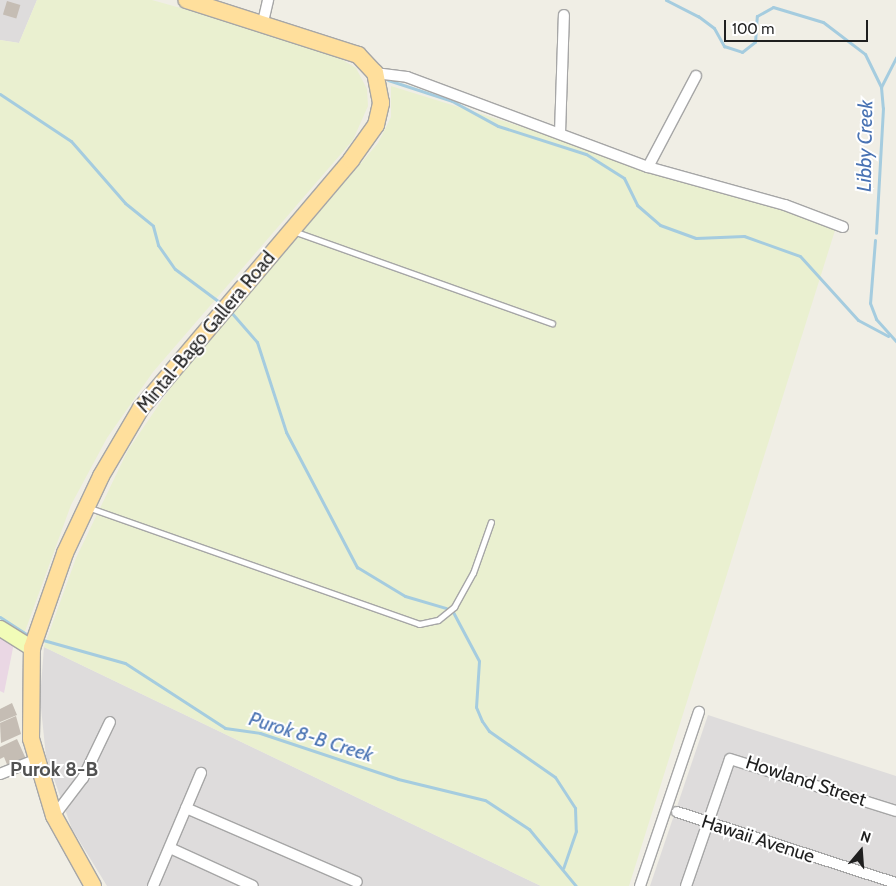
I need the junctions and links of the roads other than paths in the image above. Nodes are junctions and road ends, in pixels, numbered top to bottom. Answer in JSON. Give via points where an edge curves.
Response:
{"nodes":[{"id":1,"x":188,"y":0,"type":"edge"},
{"id":2,"x":268,"y":0,"type":"edge"},
{"id":3,"x":564,"y":15,"type":"dead end"},
{"id":4,"x":262,"y":22,"type":"junction"},
{"id":5,"x":375,"y":73,"type":"junction"},
{"id":6,"x":696,"y":76,"type":"dead end"},
{"id":7,"x":560,"y":133,"type":"junction"},
{"id":8,"x":648,"y":167,"type":"junction"},
{"id":9,"x":843,"y":227,"type":"dead end"},
{"id":10,"x":292,"y":231,"type":"junction"},
{"id":11,"x":552,"y":323,"type":"dead end"},
{"id":12,"x":87,"y":506,"type":"junction"},
{"id":13,"x":491,"y":522,"type":"dead end"},
{"id":14,"x":0,"y":628,"type":"edge"},
{"id":15,"x":32,"y":648,"type":"junction"},
{"id":16,"x":700,"y":712,"type":"dead end"},
{"id":17,"x":110,"y":722,"type":"dead end"},
{"id":18,"x":35,"y":760,"type":"junction"},
{"id":19,"x":201,"y":772,"type":"dead end"},
{"id":20,"x":0,"y":774,"type":"edge"},
{"id":21,"x":186,"y":808,"type":"junction"},
{"id":22,"x":896,"y":810,"type":"edge"},
{"id":23,"x":677,"y":812,"type":"dead end"},
{"id":24,"x":54,"y":816,"type":"junction"},
{"id":25,"x":708,"y":822,"type":"junction"},
{"id":26,"x":170,"y":848,"type":"junction"},
{"id":27,"x":356,"y":882,"type":"dead end"},
{"id":28,"x":896,"y":883,"type":"edge"},
{"id":29,"x":93,"y":886,"type":"edge"},
{"id":30,"x":153,"y":886,"type":"edge"},
{"id":31,"x":253,"y":886,"type":"edge"},
{"id":32,"x":640,"y":886,"type":"edge"},
{"id":33,"x":686,"y":886,"type":"edge"}],
"edges":[{"from":1,"to":4,"type":"main road"},
{"from":2,"to":4,"type":"street"},
{"from":3,"to":7,"type":"street"},
{"from":4,"to":5,"type":"main road","via":[[345,48]]},
{"from":5,"to":7,"type":"street","via":[[407,78]]},
{"from":5,"to":10,"type":"main road","name":"Mintal-Bago Gallera Road","via":[[381,103],[373,130]]},
{"from":6,"to":8,"type":"street"},
{"from":7,"to":8,"type":"street"},
{"from":8,"to":9,"type":"street","via":[[785,205]]},
{"from":10,"to":11,"type":"lane"},
{"from":10,"to":12,"type":"main road","name":"Mintal-Bago Gallera Road","via":[[164,377],[118,444]]},
{"from":12,"to":13,"type":"lane","via":[[419,624],[438,620],[454,607],[473,572]]},
{"from":12,"to":15,"type":"main road","name":"Mintal-Bago Gallera Road"},
{"from":14,"to":15,"type":"street"},
{"from":15,"to":18,"type":"main road","name":"Mintal-Bago Gallera Road","via":[[29,698]]},
{"from":16,"to":32,"type":"street"},
{"from":17,"to":24,"type":"street","via":[[83,778]]},
{"from":18,"to":20,"type":"street"},
{"from":18,"to":24,"type":"main road","name":"Mintal-Bago Gallera Road"},
{"from":19,"to":21,"type":"street"},
{"from":21,"to":26,"type":"street"},
{"from":21,"to":27,"type":"street"},
{"from":22,"to":25,"type":"street","name":"Howland Street","via":[[734,758],[726,764]]},
{"from":23,"to":25,"type":"street","name":"Hawaii Avenue"},
{"from":24,"to":29,"type":"main road","name":"Mintal-Bago Gallera Road"},
{"from":25,"to":28,"type":"street","name":"Hawaii Avenue"},
{"from":25,"to":33,"type":"street","name":"Howland Street"},
{"from":26,"to":30,"type":"street"},
{"from":26,"to":31,"type":"street"}]}
